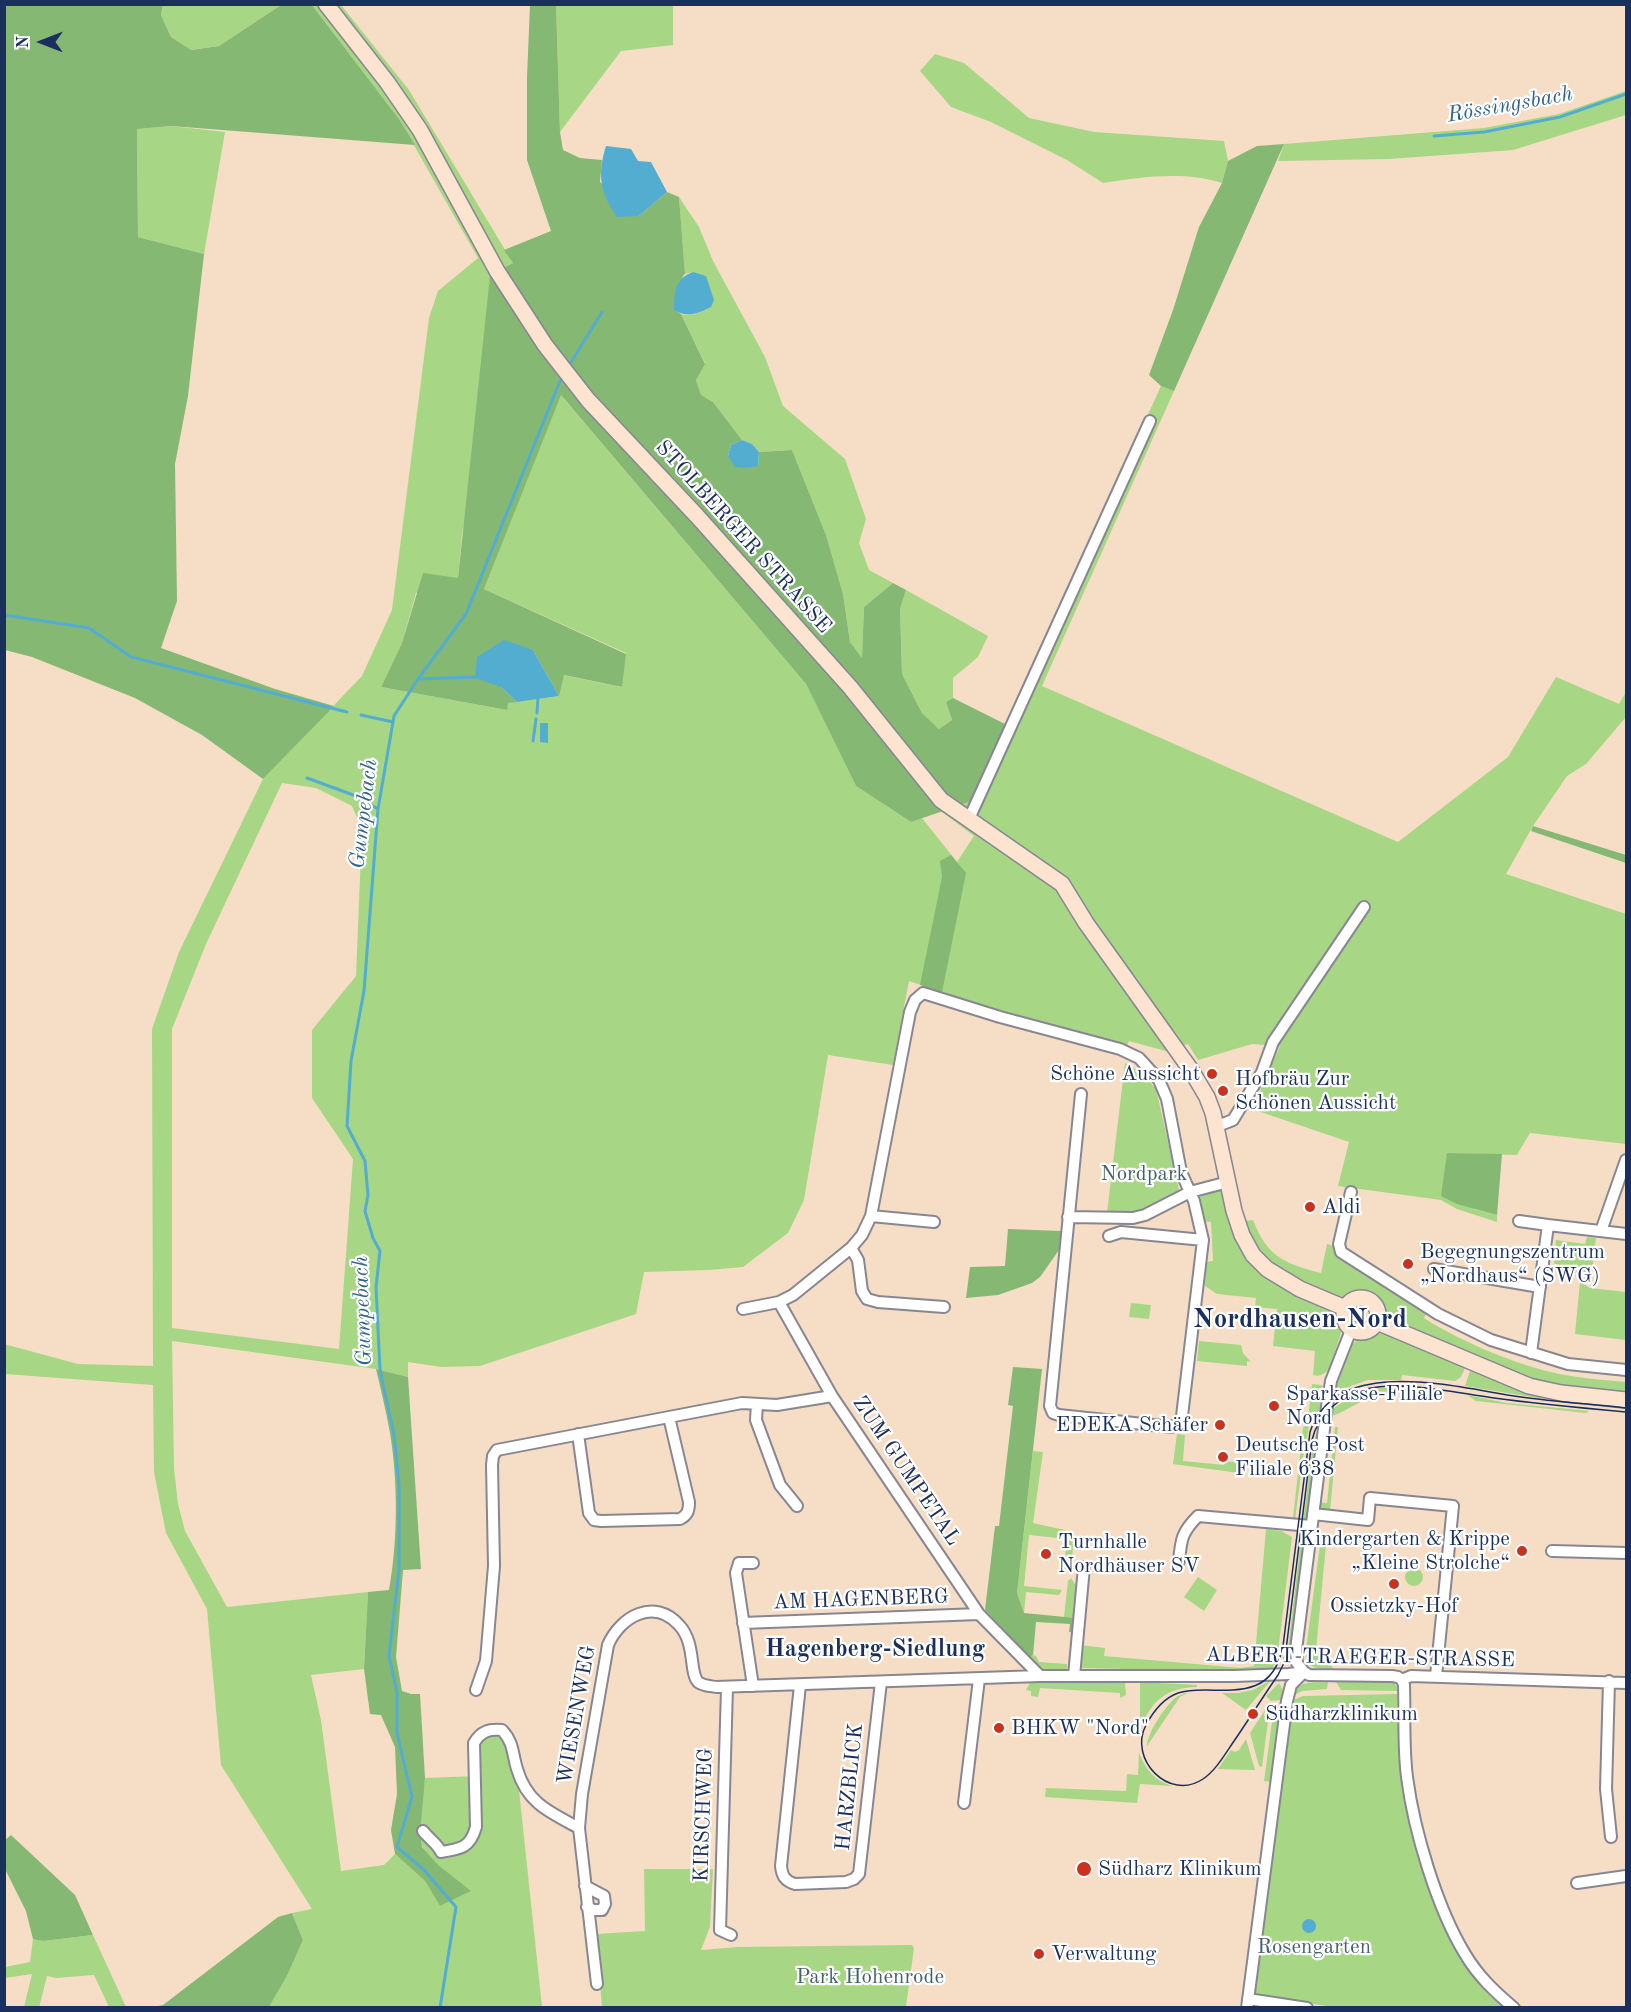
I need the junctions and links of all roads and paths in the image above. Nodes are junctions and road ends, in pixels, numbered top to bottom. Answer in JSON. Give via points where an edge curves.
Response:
{"nodes":[{"id":1,"x":326,"y":4,"type":"edge"},
{"id":2,"x":1150,"y":421,"type":"dead end"},
{"id":3,"x":968,"y":821,"type":"junction"},
{"id":4,"x":1364,"y":907,"type":"dead end"},
{"id":5,"x":1081,"y":1094,"type":"dead end"},
{"id":6,"x":1215,"y":1126,"type":"junction"},
{"id":7,"x":1626,"y":1160,"type":"edge"},
{"id":8,"x":1228,"y":1182,"type":"junction"},
{"id":9,"x":1190,"y":1192,"type":"junction"},
{"id":10,"x":1351,"y":1192,"type":"dead end"},
{"id":11,"x":871,"y":1216,"type":"junction"},
{"id":12,"x":1068,"y":1217,"type":"junction"},
{"id":13,"x":1519,"y":1221,"type":"dead end"},
{"id":14,"x":934,"y":1222,"type":"dead end"},
{"id":15,"x":1548,"y":1225,"type":"junction"},
{"id":16,"x":1601,"y":1231,"type":"junction"},
{"id":17,"x":1626,"y":1234,"type":"edge"},
{"id":18,"x":1109,"y":1236,"type":"dead end"},
{"id":19,"x":1203,"y":1240,"type":"junction"},
{"id":20,"x":851,"y":1248,"type":"junction"},
{"id":21,"x":1434,"y":1269,"type":"dead end"},
{"id":22,"x":1540,"y":1287,"type":"junction"},
{"id":23,"x":779,"y":1302,"type":"junction"},
{"id":24,"x":944,"y":1307,"type":"dead end"},
{"id":25,"x":1345,"y":1308,"type":"junction"},
{"id":26,"x":743,"y":1309,"type":"dead end"},
{"id":27,"x":1377,"y":1322,"type":"junction"},
{"id":28,"x":1351,"y":1330,"type":"junction"},
{"id":29,"x":1531,"y":1353,"type":"junction"},
{"id":30,"x":1626,"y":1370,"type":"edge"},
{"id":31,"x":832,"y":1396,"type":"junction"},
{"id":32,"x":1626,"y":1400,"type":"edge"},
{"id":33,"x":757,"y":1404,"type":"junction"},
{"id":34,"x":669,"y":1417,"type":"junction"},
{"id":35,"x":578,"y":1434,"type":"junction"},
{"id":36,"x":798,"y":1506,"type":"dead end"},
{"id":37,"x":1313,"y":1514,"type":"junction"},
{"id":38,"x":1311,"y":1526,"type":"junction"},
{"id":39,"x":1552,"y":1551,"type":"dead end"},
{"id":40,"x":1626,"y":1553,"type":"edge"},
{"id":41,"x":1179,"y":1561,"type":"dead end"},
{"id":42,"x":753,"y":1563,"type":"dead end"},
{"id":43,"x":1084,"y":1567,"type":"dead end"},
{"id":44,"x":979,"y":1614,"type":"junction"},
{"id":45,"x":743,"y":1623,"type":"junction"},
{"id":46,"x":1304,"y":1672,"type":"junction"},
{"id":47,"x":1040,"y":1676,"type":"junction"},
{"id":48,"x":1074,"y":1676,"type":"junction"},
{"id":49,"x":1436,"y":1676,"type":"junction"},
{"id":50,"x":979,"y":1679,"type":"junction"},
{"id":51,"x":1402,"y":1680,"type":"junction"},
{"id":52,"x":1609,"y":1681,"type":"junction"},
{"id":53,"x":881,"y":1682,"type":"junction"},
{"id":54,"x":1626,"y":1683,"type":"edge"},
{"id":55,"x":800,"y":1685,"type":"junction"},
{"id":56,"x":753,"y":1686,"type":"junction"},
{"id":57,"x":727,"y":1688,"type":"junction"},
{"id":58,"x":476,"y":1690,"type":"dead end"},
{"id":59,"x":964,"y":1803,"type":"dead end"},
{"id":60,"x":579,"y":1828,"type":"junction"},
{"id":61,"x":423,"y":1831,"type":"dead end"},
{"id":62,"x":1611,"y":1837,"type":"dead end"},
{"id":63,"x":1626,"y":1876,"type":"edge"},
{"id":64,"x":1577,"y":1883,"type":"dead end"},
{"id":65,"x":585,"y":1886,"type":"junction"},
{"id":66,"x":587,"y":1907,"type":"junction"},
{"id":67,"x":732,"y":1935,"type":"dead end"},
{"id":68,"x":597,"y":1984,"type":"dead end"},
{"id":69,"x":1247,"y":2003,"type":"edge"},
{"id":70,"x":1307,"y":2007,"type":"edge"},
{"id":71,"x":1514,"y":2007,"type":"edge"}],
"edges":[{"from":1,"to":3,"type":"main road","name":"STOLBERGER STRASSE","via":[[420,130],[497,271],[544,345],[588,400],[850,687],[941,800]]},
{"from":2,"to":3,"type":"street"},
{"from":3,"to":6,"type":"main road","name":"STOLBERGER STRASSE","via":[[1062,885],[1191,1070],[1207,1097]]},
{"from":4,"to":6,"type":"street","via":[[1273,1042],[1262,1072],[1233,1120]]},
{"from":5,"to":12,"type":"street"},
{"from":6,"to":8,"type":"main road","name":"STOLBERGER STRASSE"},
{"from":7,"to":16,"type":"street"},
{"from":8,"to":9,"type":"street"},
{"from":8,"to":25,"type":"main road","name":"STOLBERGER STRASSE","via":[[1242,1235],[1253,1255],[1267,1269],[1300,1289]]},
{"from":9,"to":11,"type":"street","via":[[1164,1089],[1139,1058],[1120,1049],[924,993],[915,1000],[910,1012]]},
{"from":9,"to":12,"type":"street","via":[[1133,1218]]},
{"from":9,"to":19,"type":"street"},
{"from":10,"to":29,"type":"street","via":[[1341,1252],[1437,1314],[1491,1340]]},
{"from":11,"to":14,"type":"street"},
{"from":11,"to":20,"type":"street"},
{"from":12,"to":19,"type":"street","via":[[1050,1406],[1059,1415],[1171,1427],[1178,1424]]},
{"from":13,"to":15,"type":"street"},
{"from":15,"to":16,"type":"street"},
{"from":15,"to":22,"type":"street"},
{"from":16,"to":17,"type":"street"},
{"from":18,"to":19,"type":"street","via":[[1121,1232]]},
{"from":20,"to":23,"type":"street"},
{"from":20,"to":24,"type":"street","via":[[858,1260],[862,1291],[867,1299]]},
{"from":21,"to":22,"type":"street"},
{"from":22,"to":29,"type":"street"},
{"from":23,"to":26,"type":"street"},
{"from":23,"to":31,"type":"street","name":"ZUM GUMPETAL"},
{"from":25,"to":27,"type":"main road","via":[[1359,1298],[1371,1301],[1378,1310]]},
{"from":25,"to":28,"type":"main road","via":[[1345,1323]]},
{"from":27,"to":28,"type":"main road","via":[[1369,1331]]},
{"from":27,"to":32,"type":"main road","via":[[1529,1386]]},
{"from":28,"to":37,"type":"street","via":[[1330,1387]]},
{"from":29,"to":30,"type":"street","via":[[1568,1364]]},
{"from":31,"to":33,"type":"street","via":[[777,1405]]},
{"from":31,"to":44,"type":"street","name":"ZUM GUMPETAL"},
{"from":33,"to":34,"type":"street","via":[[742,1403]]},
{"from":33,"to":36,"type":"street","via":[[756,1420],[780,1485]]},
{"from":34,"to":35,"type":"street"},
{"from":34,"to":35,"type":"street","via":[[689,1511],[680,1519],[594,1520],[589,1513]]},
{"from":35,"to":58,"type":"street","via":[[506,1447],[493,1456],[494,1566],[486,1661]]},
{"from":37,"to":38,"type":"street"},
{"from":37,"to":49,"type":"street","via":[[1368,1520],[1370,1498],[1453,1506]]},
{"from":38,"to":41,"type":"street","via":[[1198,1516],[1181,1537]]},
{"from":38,"to":46,"type":"street","via":[[1296,1650],[1297,1663]]},
{"from":39,"to":40,"type":"street"},
{"from":42,"to":45,"type":"street","name":"AM HAGENBERG","via":[[739,1563],[736,1567]]},
{"from":43,"to":48,"type":"street"},
{"from":44,"to":45,"type":"street","name":"AM HAGENBERG"},
{"from":44,"to":47,"type":"street","name":"ZUM GUMPETAL"},
{"from":45,"to":56,"type":"street","name":"AM HAGENBERG"},
{"from":46,"to":48,"type":"street","name":"ALBERT-TRAEGER-STRASSE"},
{"from":46,"to":51,"type":"street","name":"ALBERT-TRAEGER-STRASSE","via":[[1392,1676]]},
{"from":46,"to":69,"type":"street","via":[[1291,1685],[1287,1701]]},
{"from":47,"to":48,"type":"street","name":"ALBERT-TRAEGER-STRASSE"},
{"from":47,"to":50,"type":"street"},
{"from":49,"to":51,"type":"street","name":"ALBERT-TRAEGER-STRASSE"},
{"from":49,"to":52,"type":"street","name":"ALBERT-TRAEGER-STRASSE"},
{"from":50,"to":53,"type":"street"},
{"from":50,"to":59,"type":"street"},
{"from":51,"to":71,"type":"street","via":[[1407,1778],[1427,1866],[1465,1954],[1491,1989]]},
{"from":52,"to":54,"type":"street","name":"ALBERT-TRAEGER-STRASSE"},
{"from":52,"to":62,"type":"street","via":[[1606,1789]]},
{"from":53,"to":55,"type":"street"},
{"from":53,"to":55,"type":"street","name":"HARZBLICK","via":[[860,1874],[846,1882],[795,1884],[782,1875],[780,1866]]},
{"from":55,"to":56,"type":"street"},
{"from":56,"to":57,"type":"street"},
{"from":57,"to":60,"type":"street","name":"WIESENWEG","via":[[698,1681],[687,1636],[669,1617],[640,1613],[620,1625],[608,1645]]},
{"from":57,"to":67,"type":"street","name":"KIRSCHWEG","via":[[720,1930]]},
{"from":60,"to":61,"type":"street","name":"WIESENWEG","via":[[530,1797],[517,1771],[511,1740],[502,1730],[491,1730],[478,1736],[474,1743],[473,1839],[464,1848],[441,1852]]},
{"from":60,"to":65,"type":"street","name":"WIESENWEG"},
{"from":63,"to":64,"type":"street"},
{"from":65,"to":66,"type":"street","name":"WIESENWEG"},
{"from":65,"to":66,"type":"street","via":[[604,1896],[605,1904],[602,1910]]},
{"from":66,"to":68,"type":"street","name":"WIESENWEG"},
{"from":69,"to":70,"type":"street"}]}
